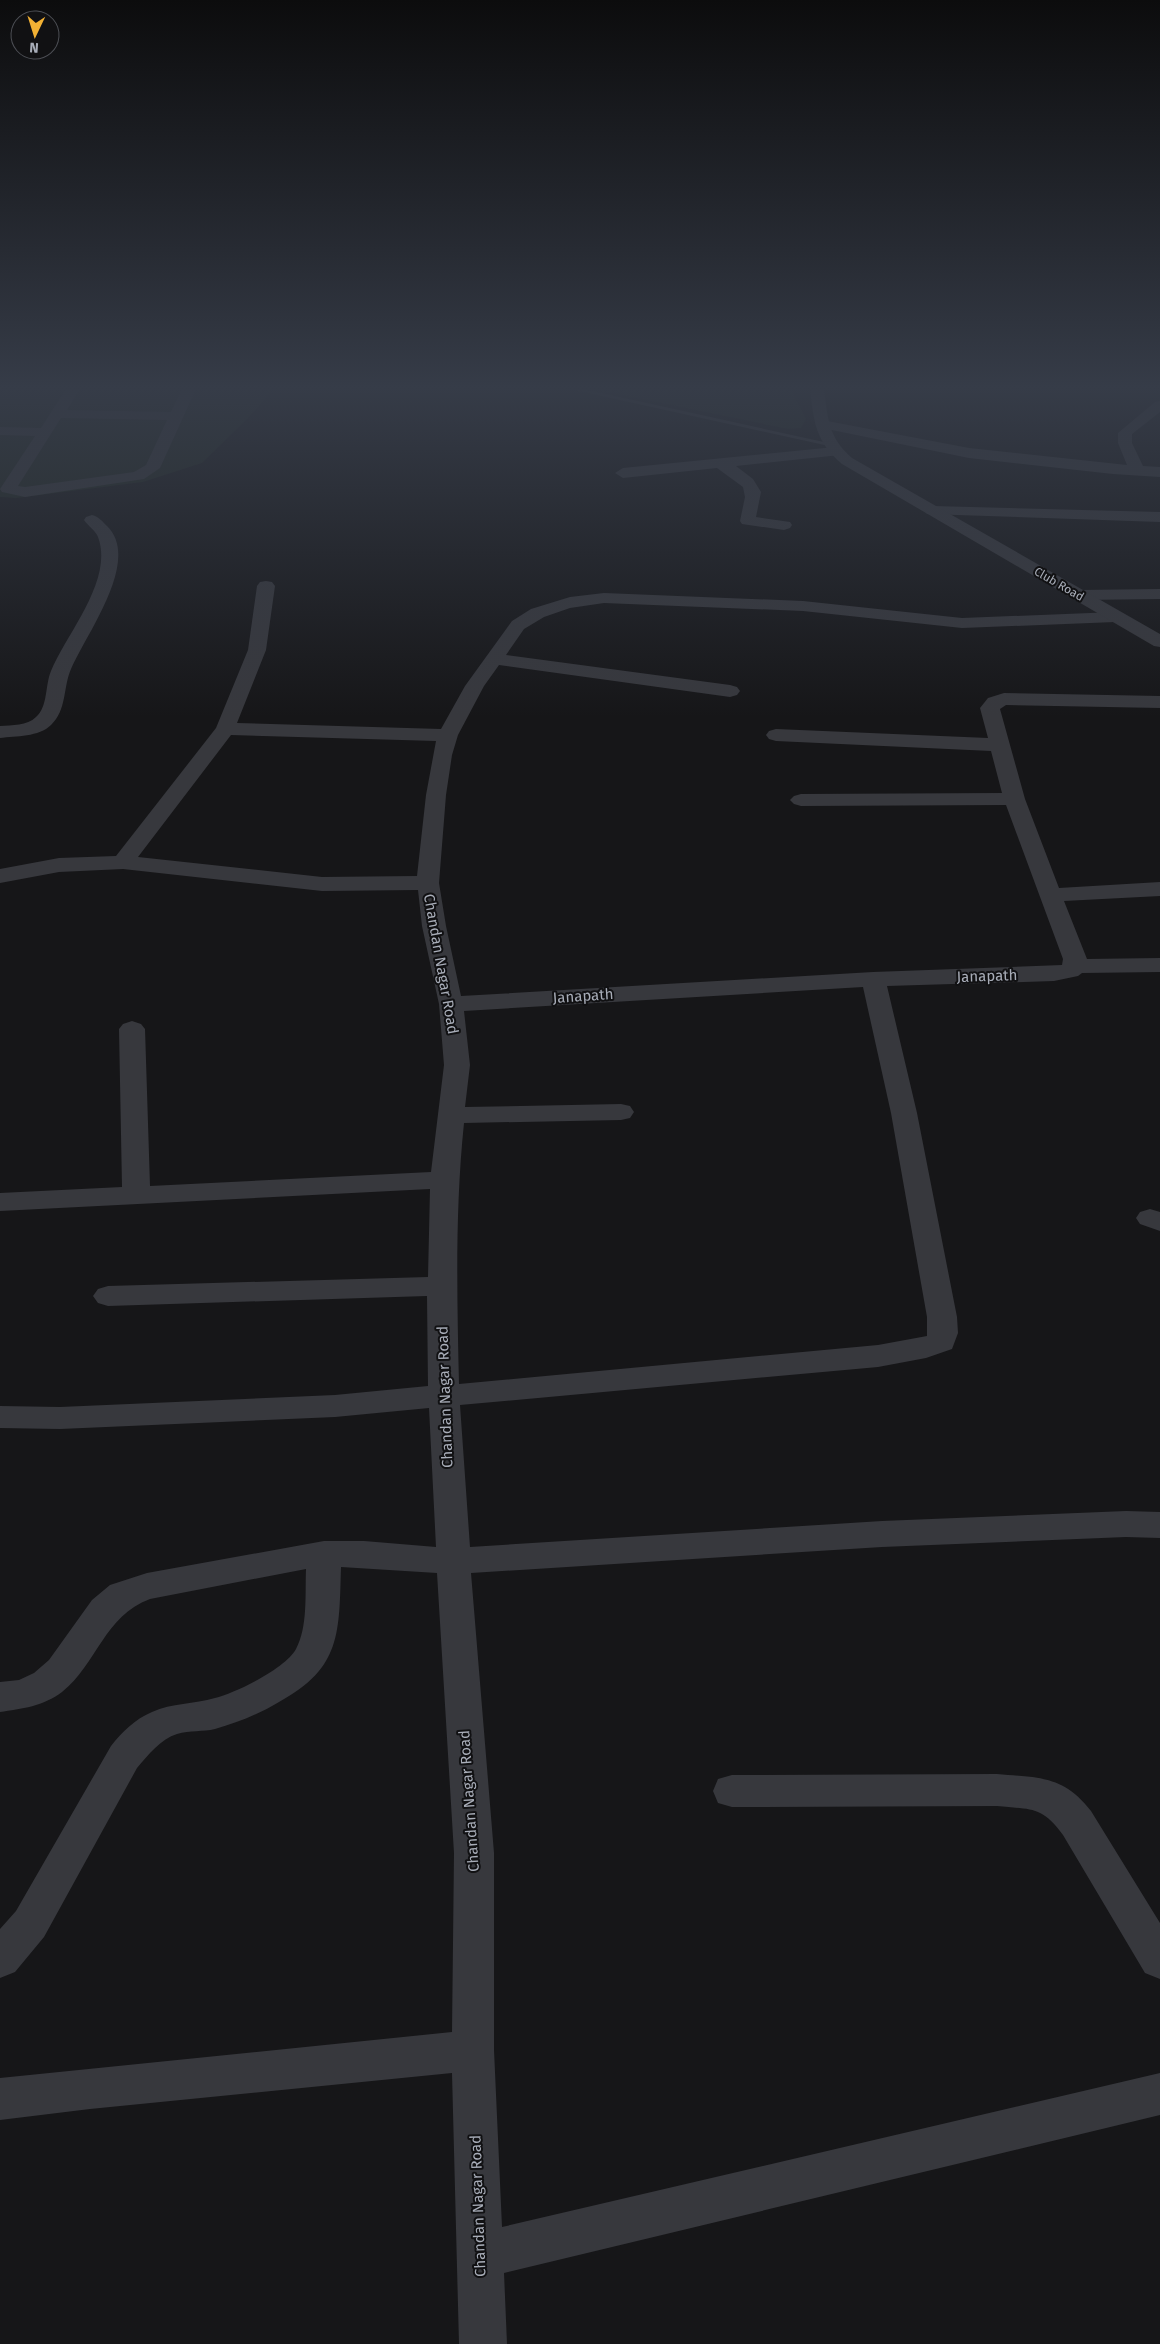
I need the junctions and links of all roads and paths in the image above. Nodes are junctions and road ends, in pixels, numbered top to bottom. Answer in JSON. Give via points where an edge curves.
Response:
{"nodes":[{"id":1,"x":753,"y":498,"type":"edge"},
{"id":2,"x":913,"y":498,"type":"edge"},
{"id":3,"x":933,"y":511,"type":"junction"},
{"id":4,"x":1160,"y":517,"type":"edge"},
{"id":5,"x":92,"y":520,"type":"dead end"},
{"id":6,"x":784,"y":525,"type":"dead end"},
{"id":7,"x":266,"y":586,"type":"dead end"},
{"id":8,"x":1160,"y":594,"type":"edge"},
{"id":9,"x":1079,"y":595,"type":"junction"},
{"id":10,"x":1115,"y":616,"type":"junction"},
{"id":11,"x":1160,"y":642,"type":"edge"},
{"id":12,"x":493,"y":659,"type":"junction"},
{"id":13,"x":730,"y":691,"type":"dead end"},
{"id":14,"x":1160,"y":702,"type":"edge"},
{"id":15,"x":226,"y":729,"type":"junction"},
{"id":16,"x":0,"y":732,"type":"edge"},
{"id":17,"x":448,"y":735,"type":"junction"},
{"id":18,"x":776,"y":735,"type":"dead end"},
{"id":19,"x":999,"y":745,"type":"junction"},
{"id":20,"x":1014,"y":799,"type":"junction"},
{"id":21,"x":801,"y":800,"type":"dead end"},
{"id":22,"x":123,"y":862,"type":"junction"},
{"id":23,"x":0,"y":876,"type":"edge"},
{"id":24,"x":428,"y":883,"type":"junction"},
{"id":25,"x":1160,"y":890,"type":"edge"},
{"id":26,"x":1050,"y":895,"type":"junction"},
{"id":27,"x":1160,"y":965,"type":"edge"},
{"id":28,"x":1076,"y":966,"type":"junction"},
{"id":29,"x":873,"y":979,"type":"junction"},
{"id":30,"x":451,"y":1004,"type":"junction"},
{"id":31,"x":132,"y":1029,"type":"dead end"},
{"id":32,"x":621,"y":1112,"type":"dead end"},
{"id":33,"x":452,"y":1115,"type":"junction"},
{"id":34,"x":444,"y":1180,"type":"junction"},
{"id":35,"x":136,"y":1195,"type":"junction"},
{"id":36,"x":0,"y":1202,"type":"edge"},
{"id":37,"x":442,"y":1286,"type":"junction"},
{"id":38,"x":108,"y":1296,"type":"dead end"},
{"id":39,"x":444,"y":1396,"type":"junction"},
{"id":40,"x":0,"y":1418,"type":"edge"},
{"id":41,"x":1160,"y":1525,"type":"edge"},
{"id":42,"x":324,"y":1554,"type":"junction"},
{"id":43,"x":454,"y":1561,"type":"junction"},
{"id":44,"x":0,"y":1697,"type":"edge"},
{"id":45,"x":732,"y":1791,"type":"dead end"},
{"id":46,"x":0,"y":1959,"type":"edge"},
{"id":47,"x":1160,"y":1960,"type":"edge"},
{"id":48,"x":473,"y":2050,"type":"junction"},
{"id":49,"x":1160,"y":2094,"type":"edge"},
{"id":50,"x":0,"y":2099,"type":"edge"},
{"id":51,"x":479,"y":2256,"type":"junction"},
{"id":52,"x":483,"y":2344,"type":"edge"}],
"edges":[{"from":1,"to":6,"type":"street","via":[[748,521]]},
{"from":2,"to":3,"type":"street","name":"Club Road"},
{"from":3,"to":4,"type":"street"},
{"from":3,"to":9,"type":"street","name":"Club Road"},
{"from":5,"to":16,"type":"street","via":[[108,536],[108,576],[100,596],[60,672],[45,721],[33,727]]},
{"from":7,"to":15,"type":"street","via":[[257,650]]},
{"from":8,"to":9,"type":"street"},
{"from":9,"to":10,"type":"street","name":"Club Road"},
{"from":10,"to":11,"type":"street","name":"Club Road"},
{"from":10,"to":12,"type":"street","via":[[962,623],[803,606],[604,598],[561,605],[527,617]]},
{"from":12,"to":13,"type":"street"},
{"from":12,"to":17,"type":"street"},
{"from":14,"to":19,"type":"street","via":[[1004,699],[990,708]]},
{"from":15,"to":17,"type":"street"},
{"from":15,"to":22,"type":"street"},
{"from":17,"to":24,"type":"street","via":[[436,795]]},
{"from":18,"to":19,"type":"street"},
{"from":19,"to":20,"type":"street"},
{"from":20,"to":21,"type":"street"},
{"from":20,"to":26,"type":"street"},
{"from":22,"to":23,"type":"street","name":"Chandan Nagar Road","via":[[59,865]]},
{"from":22,"to":24,"type":"street","name":"Chandan Nagar Road","via":[[322,884]]},
{"from":24,"to":30,"type":"street","name":"Chandan Nagar Road","via":[[430,907]]},
{"from":25,"to":26,"type":"street"},
{"from":26,"to":28,"type":"street"},
{"from":27,"to":28,"type":"street","name":"Janapath"},
{"from":28,"to":29,"type":"street","name":"Janapath","via":[[1070,971],[1054,974]]},
{"from":29,"to":30,"type":"street","name":"Janapath"},
{"from":29,"to":39,"type":"street","via":[[904,1113],[942,1317],[941,1342],[926,1348],[878,1356]]},
{"from":30,"to":33,"type":"street","name":"Chandan Nagar Road","via":[[457,1065]]},
{"from":31,"to":35,"type":"street"},
{"from":32,"to":33,"type":"street"},
{"from":33,"to":34,"type":"street","name":"Chandan Nagar Road"},
{"from":34,"to":35,"type":"street"},
{"from":34,"to":37,"type":"street","name":"Chandan Nagar Road"},
{"from":35,"to":36,"type":"street"},
{"from":37,"to":38,"type":"street"},
{"from":37,"to":39,"type":"street","name":"Chandan Nagar Road"},
{"from":39,"to":40,"type":"street","via":[[335,1406]]},
{"from":39,"to":43,"type":"street","name":"Chandan Nagar Road"},
{"from":41,"to":43,"type":"street","via":[[882,1534]]},
{"from":42,"to":43,"type":"street"},
{"from":42,"to":44,"type":"street","via":[[147,1586],[122,1595],[104,1610],[62,1670],[47,1683],[24,1694]]},
{"from":42,"to":46,"type":"street","via":[[318,1632],[309,1660],[292,1675],[235,1707],[167,1721],[139,1739],[124,1757],[30,1924]]},
{"from":43,"to":48,"type":"street","name":"Chandan Nagar Road","via":[[474,1853]]},
{"from":45,"to":47,"type":"street","via":[[997,1790],[1044,1795],[1064,1806],[1077,1823]]},
{"from":48,"to":50,"type":"street"},
{"from":48,"to":51,"type":"street","name":"Chandan Nagar Road"},
{"from":49,"to":51,"type":"street"},
{"from":51,"to":52,"type":"street","name":"Chandan Nagar Road"}]}
